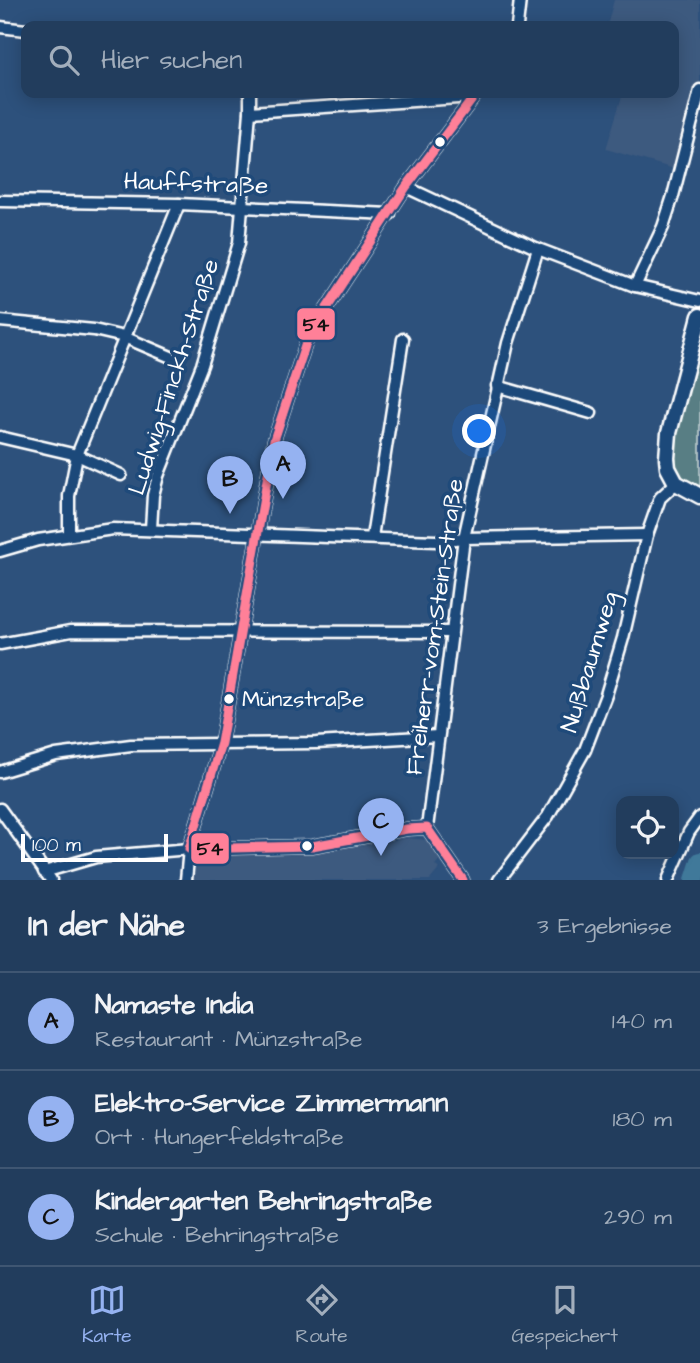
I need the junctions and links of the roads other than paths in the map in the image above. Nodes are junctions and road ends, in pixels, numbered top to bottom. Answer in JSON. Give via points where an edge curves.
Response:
{"nodes":[{"id":1,"x":520,"y":0,"type":"edge"},
{"id":2,"x":518,"y":21,"type":"edge"},
{"id":3,"x":0,"y":27,"type":"edge"},
{"id":4,"x":21,"y":29,"type":"edge"},
{"id":5,"x":700,"y":90,"type":"edge"},
{"id":6,"x":250,"y":98,"type":"edge"},
{"id":7,"x":435,"y":98,"type":"edge"},
{"id":8,"x":473,"y":98,"type":"edge"},
{"id":9,"x":250,"y":112,"type":"junction"},
{"id":10,"x":406,"y":187,"type":"junction"},
{"id":11,"x":0,"y":201,"type":"edge"},
{"id":12,"x":179,"y":204,"type":"junction"},
{"id":13,"x":241,"y":206,"type":"junction"},
{"id":14,"x":390,"y":214,"type":"junction"},
{"id":15,"x":538,"y":249,"type":"junction"},
{"id":16,"x":635,"y":286,"type":"junction"},
{"id":17,"x":700,"y":301,"type":"edge"},
{"id":18,"x":700,"y":316,"type":"edge"},
{"id":19,"x":0,"y":321,"type":"edge"},
{"id":20,"x":124,"y":337,"type":"junction"},
{"id":21,"x":402,"y":339,"type":"dead end"},
{"id":22,"x":171,"y":357,"type":"dead end"},
{"id":23,"x":497,"y":386,"type":"junction"},
{"id":24,"x":591,"y":413,"type":"dead end"},
{"id":25,"x":0,"y":437,"type":"edge"},
{"id":26,"x":77,"y":455,"type":"junction"},
{"id":27,"x":121,"y":475,"type":"dead end"},
{"id":28,"x":676,"y":483,"type":"junction"},
{"id":29,"x":700,"y":496,"type":"edge"},
{"id":30,"x":151,"y":529,"type":"junction"},
{"id":31,"x":69,"y":535,"type":"junction"},
{"id":32,"x":258,"y":535,"type":"junction"},
{"id":33,"x":647,"y":535,"type":"junction"},
{"id":34,"x":372,"y":537,"type":"junction"},
{"id":35,"x":464,"y":538,"type":"junction"},
{"id":36,"x":0,"y":551,"type":"edge"},
{"id":37,"x":239,"y":630,"type":"junction"},
{"id":38,"x":451,"y":632,"type":"junction"},
{"id":39,"x":0,"y":644,"type":"edge"},
{"id":40,"x":438,"y":736,"type":"junction"},
{"id":41,"x":221,"y":743,"type":"junction"},
{"id":42,"x":0,"y":772,"type":"edge"},
{"id":43,"x":0,"y":809,"type":"edge"},
{"id":44,"x":700,"y":817,"type":"edge"},
{"id":45,"x":427,"y":828,"type":"junction"},
{"id":46,"x":189,"y":849,"type":"junction"},
{"id":47,"x":48,"y":876,"type":"edge"},
{"id":48,"x":186,"y":880,"type":"edge"},
{"id":49,"x":463,"y":880,"type":"edge"},
{"id":50,"x":499,"y":880,"type":"edge"},
{"id":51,"x":668,"y":880,"type":"edge"}],
"edges":[{"from":1,"to":2,"type":"street"},
{"from":3,"to":4,"type":"street"},
{"from":5,"to":16,"type":"street","via":[[663,227]]},
{"from":6,"to":9,"type":"street","name":"Ludwig-Finckh-Straße"},
{"from":7,"to":9,"type":"street"},
{"from":8,"to":10,"type":"street"},
{"from":9,"to":13,"type":"street","name":"Ludwig-Finckh-Straße"},
{"from":10,"to":14,"type":"street"},
{"from":10,"to":15,"type":"street"},
{"from":11,"to":12,"type":"street","name":"Hauffstraße"},
{"from":12,"to":13,"type":"street","name":"Hauffstraße"},
{"from":12,"to":20,"type":"street"},
{"from":13,"to":14,"type":"street","name":"Hauffstraße"},
{"from":13,"to":30,"type":"street","name":"Ludwig-Finckh-Straße","via":[[239,243],[202,365],[158,476]]},
{"from":14,"to":32,"type":"street","via":[[308,337],[274,440]]},
{"from":15,"to":16,"type":"street"},
{"from":15,"to":23,"type":"street","name":"Freiherr-vom-Stein-Straße"},
{"from":16,"to":17,"type":"street"},
{"from":18,"to":28,"type":"main road","via":[[669,433],[668,468]]},
{"from":19,"to":20,"type":"street"},
{"from":20,"to":22,"type":"street"},
{"from":20,"to":26,"type":"street"},
{"from":21,"to":34,"type":"street"},
{"from":23,"to":24,"type":"street"},
{"from":23,"to":35,"type":"street","name":"Freiherr-vom-Stein-Straße"},
{"from":25,"to":26,"type":"street"},
{"from":26,"to":27,"type":"street"},
{"from":26,"to":31,"type":"street","via":[[69,496]]},
{"from":28,"to":29,"type":"main road"},
{"from":28,"to":33,"type":"street","name":"Nußbaumweg","via":[[660,498]]},
{"from":30,"to":31,"type":"street","via":[[113,528]]},
{"from":30,"to":32,"type":"street"},
{"from":31,"to":36,"type":"street"},
{"from":32,"to":34,"type":"street"},
{"from":32,"to":37,"type":"street"},
{"from":33,"to":35,"type":"street"},
{"from":33,"to":50,"type":"street","name":"Nußbaumweg","via":[[623,638],[585,750],[548,816]]},
{"from":34,"to":35,"type":"street"},
{"from":35,"to":38,"type":"street","name":"Freiherr-vom-Stein-Straße"},
{"from":37,"to":38,"type":"street"},
{"from":37,"to":39,"type":"street","via":[[71,631]]},
{"from":37,"to":41,"type":"street"},
{"from":38,"to":40,"type":"street","name":"Freiherr-vom-Stein-Straße"},
{"from":40,"to":41,"type":"street"},
{"from":40,"to":45,"type":"street","name":"Freiherr-vom-Stein-Straße"},
{"from":41,"to":42,"type":"street","via":[[131,745],[56,755]]},
{"from":41,"to":46,"type":"street"},
{"from":43,"to":47,"type":"street"},
{"from":44,"to":51,"type":"street"},
{"from":45,"to":46,"type":"street","via":[[312,846]]},
{"from":45,"to":49,"type":"street"},
{"from":46,"to":47,"type":"street","via":[[96,857]]},
{"from":46,"to":48,"type":"street"}]}
